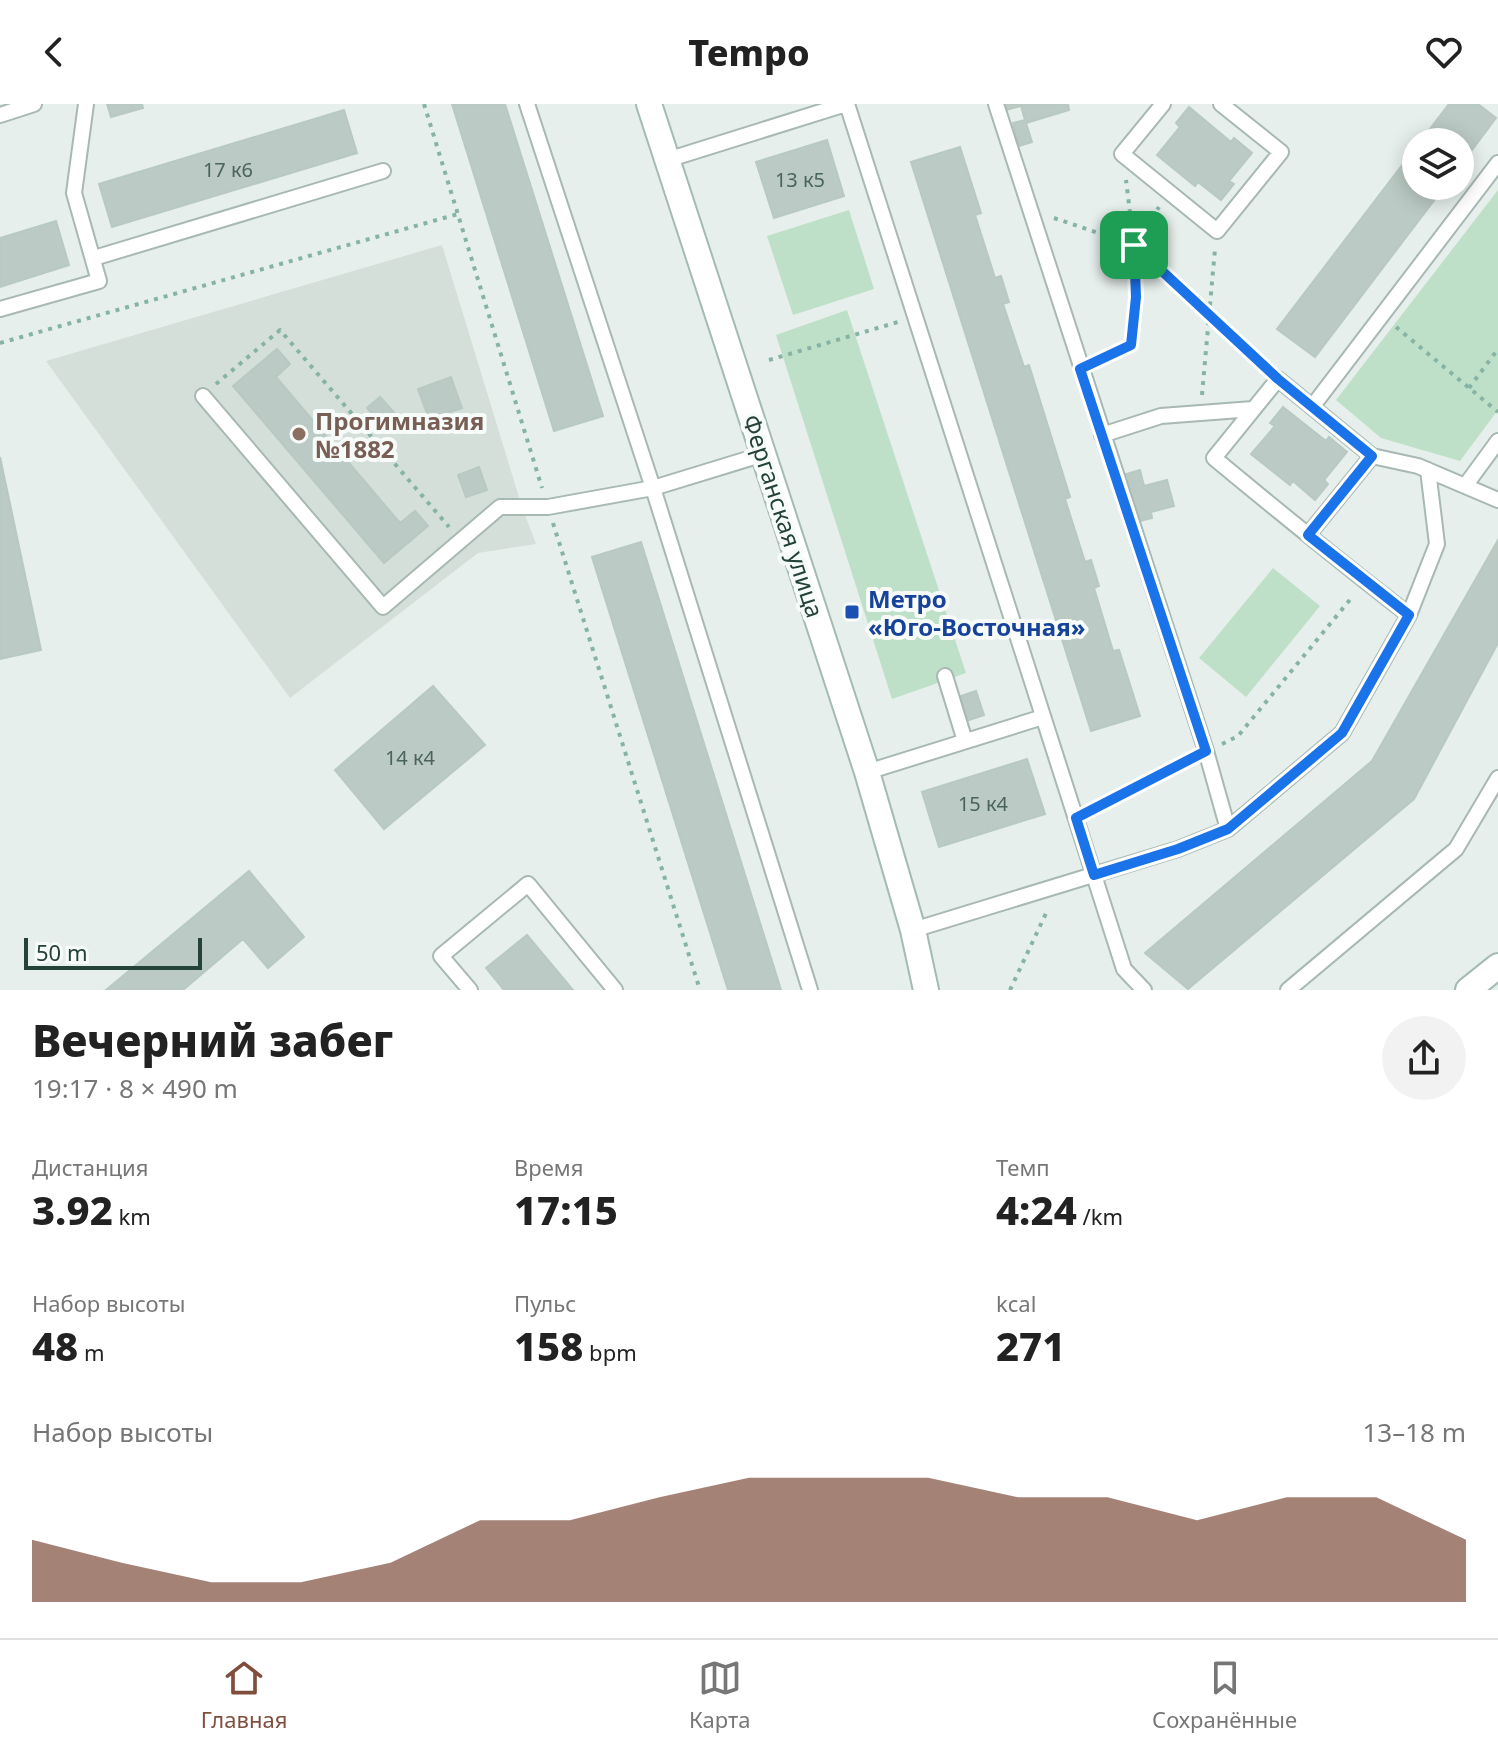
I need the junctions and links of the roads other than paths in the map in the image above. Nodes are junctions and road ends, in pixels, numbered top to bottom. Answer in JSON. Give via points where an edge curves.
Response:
{"nodes":[{"id":1,"x":34,"y":104,"type":"edge"},
{"id":2,"x":86,"y":104,"type":"edge"},
{"id":3,"x":527,"y":104,"type":"edge"},
{"id":4,"x":649,"y":104,"type":"edge"},
{"id":5,"x":847,"y":104,"type":"edge"},
{"id":6,"x":996,"y":104,"type":"edge"},
{"id":7,"x":1163,"y":104,"type":"edge"},
{"id":8,"x":1221,"y":104,"type":"edge"},
{"id":9,"x":0,"y":115,"type":"edge"},
{"id":10,"x":667,"y":160,"type":"junction"},
{"id":11,"x":1498,"y":163,"type":"edge"},
{"id":12,"x":383,"y":171,"type":"dead end"},
{"id":13,"x":94,"y":258,"type":"junction"},
{"id":14,"x":0,"y":309,"type":"edge"},
{"id":15,"x":203,"y":396,"type":"road end"},
{"id":16,"x":1312,"y":407,"type":"junction"},
{"id":17,"x":1253,"y":409,"type":"junction"},
{"id":18,"x":1102,"y":435,"type":"junction"},
{"id":19,"x":1498,"y":441,"type":"edge"},
{"id":20,"x":764,"y":454,"type":"junction"},
{"id":21,"x":1372,"y":456,"type":"junction"},
{"id":22,"x":1428,"y":470,"type":"junction"},
{"id":23,"x":1465,"y":486,"type":"junction"},
{"id":24,"x":653,"y":488,"type":"junction"},
{"id":25,"x":1498,"y":500,"type":"edge"},
{"id":26,"x":1308,"y":535,"type":"junction"},
{"id":27,"x":1409,"y":615,"type":"junction"},
{"id":28,"x":945,"y":676,"type":"dead end"},
{"id":29,"x":1043,"y":717,"type":"junction"},
{"id":30,"x":965,"y":741,"type":"junction"},
{"id":31,"x":867,"y":772,"type":"junction"},
{"id":32,"x":1498,"y":778,"type":"edge"},
{"id":33,"x":1228,"y":829,"type":"junction"},
{"id":34,"x":1094,"y":875,"type":"junction"},
{"id":35,"x":913,"y":930,"type":"junction"},
{"id":36,"x":1498,"y":966,"type":"edge"},
{"id":37,"x":470,"y":990,"type":"edge"},
{"id":38,"x":615,"y":990,"type":"edge"},
{"id":39,"x":810,"y":990,"type":"edge"},
{"id":40,"x":926,"y":990,"type":"edge"},
{"id":41,"x":939,"y":990,"type":"edge"},
{"id":42,"x":1144,"y":990,"type":"edge"},
{"id":43,"x":1288,"y":990,"type":"edge"},
{"id":44,"x":1468,"y":990,"type":"edge"}],
"edges":[{"from":1,"to":9,"type":"lane"},
{"from":2,"to":13,"type":"lane","via":[[74,193]]},
{"from":3,"to":24,"type":"lane"},
{"from":4,"to":10,"type":"street","name":"Ферганская улица"},
{"from":5,"to":10,"type":"lane"},
{"from":5,"to":29,"type":"lane"},
{"from":6,"to":18,"type":"lane"},
{"from":7,"to":8,"type":"lane","via":[[1122,154],[1217,231],[1281,152]]},
{"from":10,"to":20,"type":"street","name":"Ферганская улица"},
{"from":11,"to":16,"type":"lane"},
{"from":12,"to":13,"type":"lane"},
{"from":13,"to":14,"type":"lane","via":[[99,281]]},
{"from":15,"to":24,"type":"lane","via":[[383,607],[500,507],[548,507]]},
{"from":16,"to":17,"type":"lane","via":[[1278,379]]},
{"from":16,"to":21,"type":"lane"},
{"from":17,"to":18,"type":"lane","via":[[1161,416]]},
{"from":17,"to":26,"type":"lane","via":[[1214,458]]},
{"from":18,"to":33,"type":"lane"},
{"from":19,"to":23,"type":"lane"},
{"from":20,"to":24,"type":"lane"},
{"from":20,"to":31,"type":"street","name":"Ферганская улица"},
{"from":21,"to":22,"type":"lane"},
{"from":21,"to":26,"type":"lane"},
{"from":22,"to":23,"type":"lane"},
{"from":22,"to":27,"type":"lane","via":[[1437,544]]},
{"from":23,"to":25,"type":"lane"},
{"from":24,"to":39,"type":"lane"},
{"from":26,"to":27,"type":"lane"},
{"from":27,"to":33,"type":"lane","via":[[1342,733]]},
{"from":28,"to":30,"type":"lane"},
{"from":29,"to":30,"type":"lane"},
{"from":29,"to":34,"type":"lane"},
{"from":30,"to":31,"type":"lane"},
{"from":31,"to":35,"type":"street","name":"Ферганская улица"},
{"from":32,"to":43,"type":"lane","via":[[1456,849]]},
{"from":33,"to":34,"type":"lane"},
{"from":34,"to":35,"type":"lane"},
{"from":34,"to":42,"type":"lane","via":[[1124,969]]},
{"from":35,"to":40,"type":"street","name":"Ферганская улица"},
{"from":35,"to":41,"type":"street","name":"Ферганская улица"},
{"from":36,"to":44,"type":"street"},
{"from":37,"to":38,"type":"lane","via":[[441,956],[528,884]]}]}
